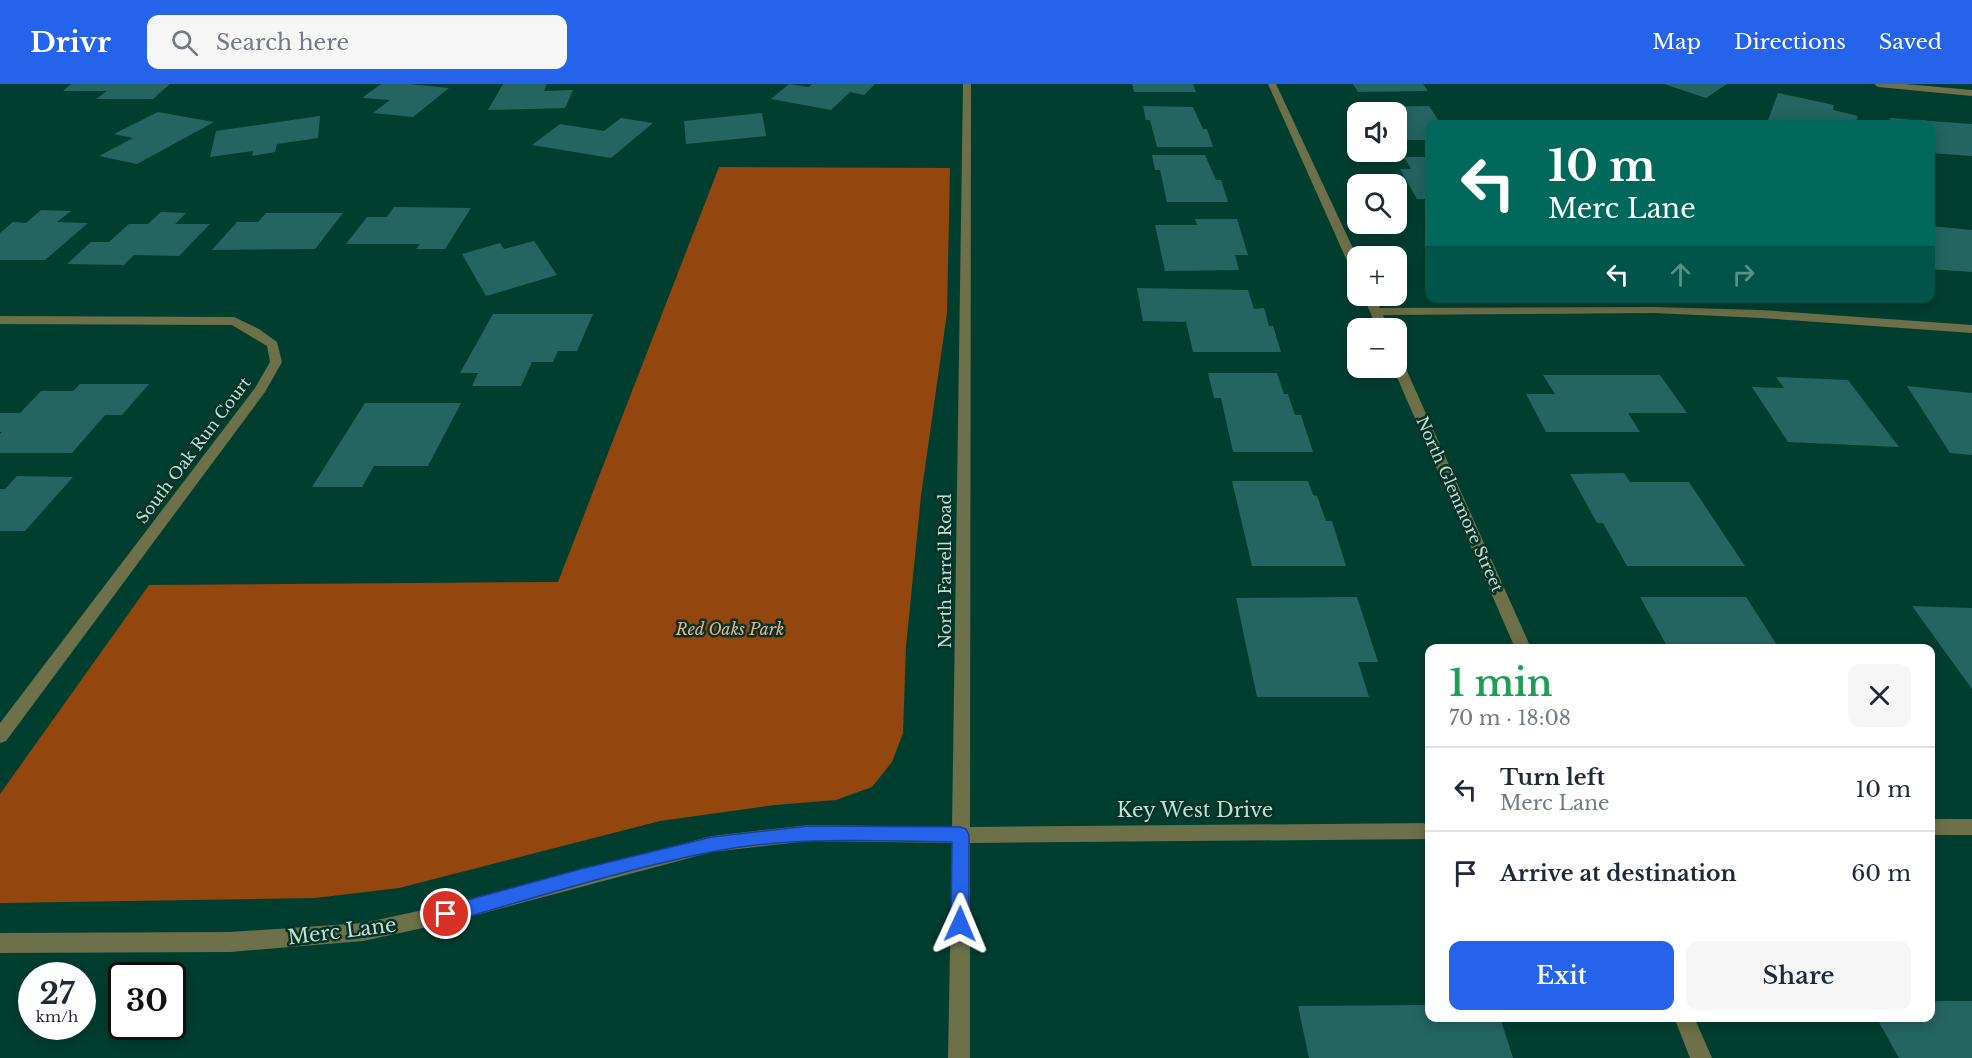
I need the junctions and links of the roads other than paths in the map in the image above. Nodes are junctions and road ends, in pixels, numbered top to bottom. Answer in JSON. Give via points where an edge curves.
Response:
{"nodes":[{"id":1,"x":967,"y":84,"type":"edge"},
{"id":2,"x":1272,"y":84,"type":"edge"},
{"id":3,"x":1878,"y":84,"type":"edge"},
{"id":4,"x":1972,"y":93,"type":"edge"},
{"id":5,"x":1347,"y":248,"type":"edge"},
{"id":6,"x":1372,"y":306,"type":"edge"},
{"id":7,"x":1375,"y":312,"type":"junction"},
{"id":8,"x":1378,"y":318,"type":"edge"},
{"id":9,"x":0,"y":321,"type":"edge"},
{"id":10,"x":1972,"y":330,"type":"edge"},
{"id":11,"x":1404,"y":378,"type":"edge"},
{"id":12,"x":1521,"y":644,"type":"edge"},
{"id":13,"x":0,"y":736,"type":"edge"},
{"id":14,"x":1935,"y":827,"type":"edge"},
{"id":15,"x":1972,"y":827,"type":"edge"},
{"id":16,"x":1425,"y":831,"type":"edge"},
{"id":17,"x":960,"y":835,"type":"junction"},
{"id":18,"x":0,"y":943,"type":"edge"},
{"id":19,"x":1686,"y":1022,"type":"edge"},
{"id":20,"x":959,"y":1058,"type":"edge"},
{"id":21,"x":1701,"y":1058,"type":"edge"}],
"edges":[{"from":1,"to":17,"type":"street","name":"North Farrell Road"},
{"from":2,"to":5,"type":"street"},
{"from":3,"to":4,"type":"street"},
{"from":6,"to":7,"type":"street"},
{"from":7,"to":8,"type":"street"},
{"from":7,"to":10,"type":"street","via":[[1654,310],[1784,315]]},
{"from":9,"to":13,"type":"street","name":"South Oak Run Court","via":[[234,321],[273,345],[276,362],[261,389]]},
{"from":11,"to":12,"type":"street","name":"North Glenmore Street"},
{"from":14,"to":15,"type":"street"},
{"from":16,"to":17,"type":"street","name":"Key West Drive"},
{"from":17,"to":18,"type":"street","name":"Merc Lane","via":[[809,833],[712,844],[363,932],[230,942]]},
{"from":17,"to":20,"type":"street","name":"North Farrell Road"},
{"from":19,"to":21,"type":"street"}]}
